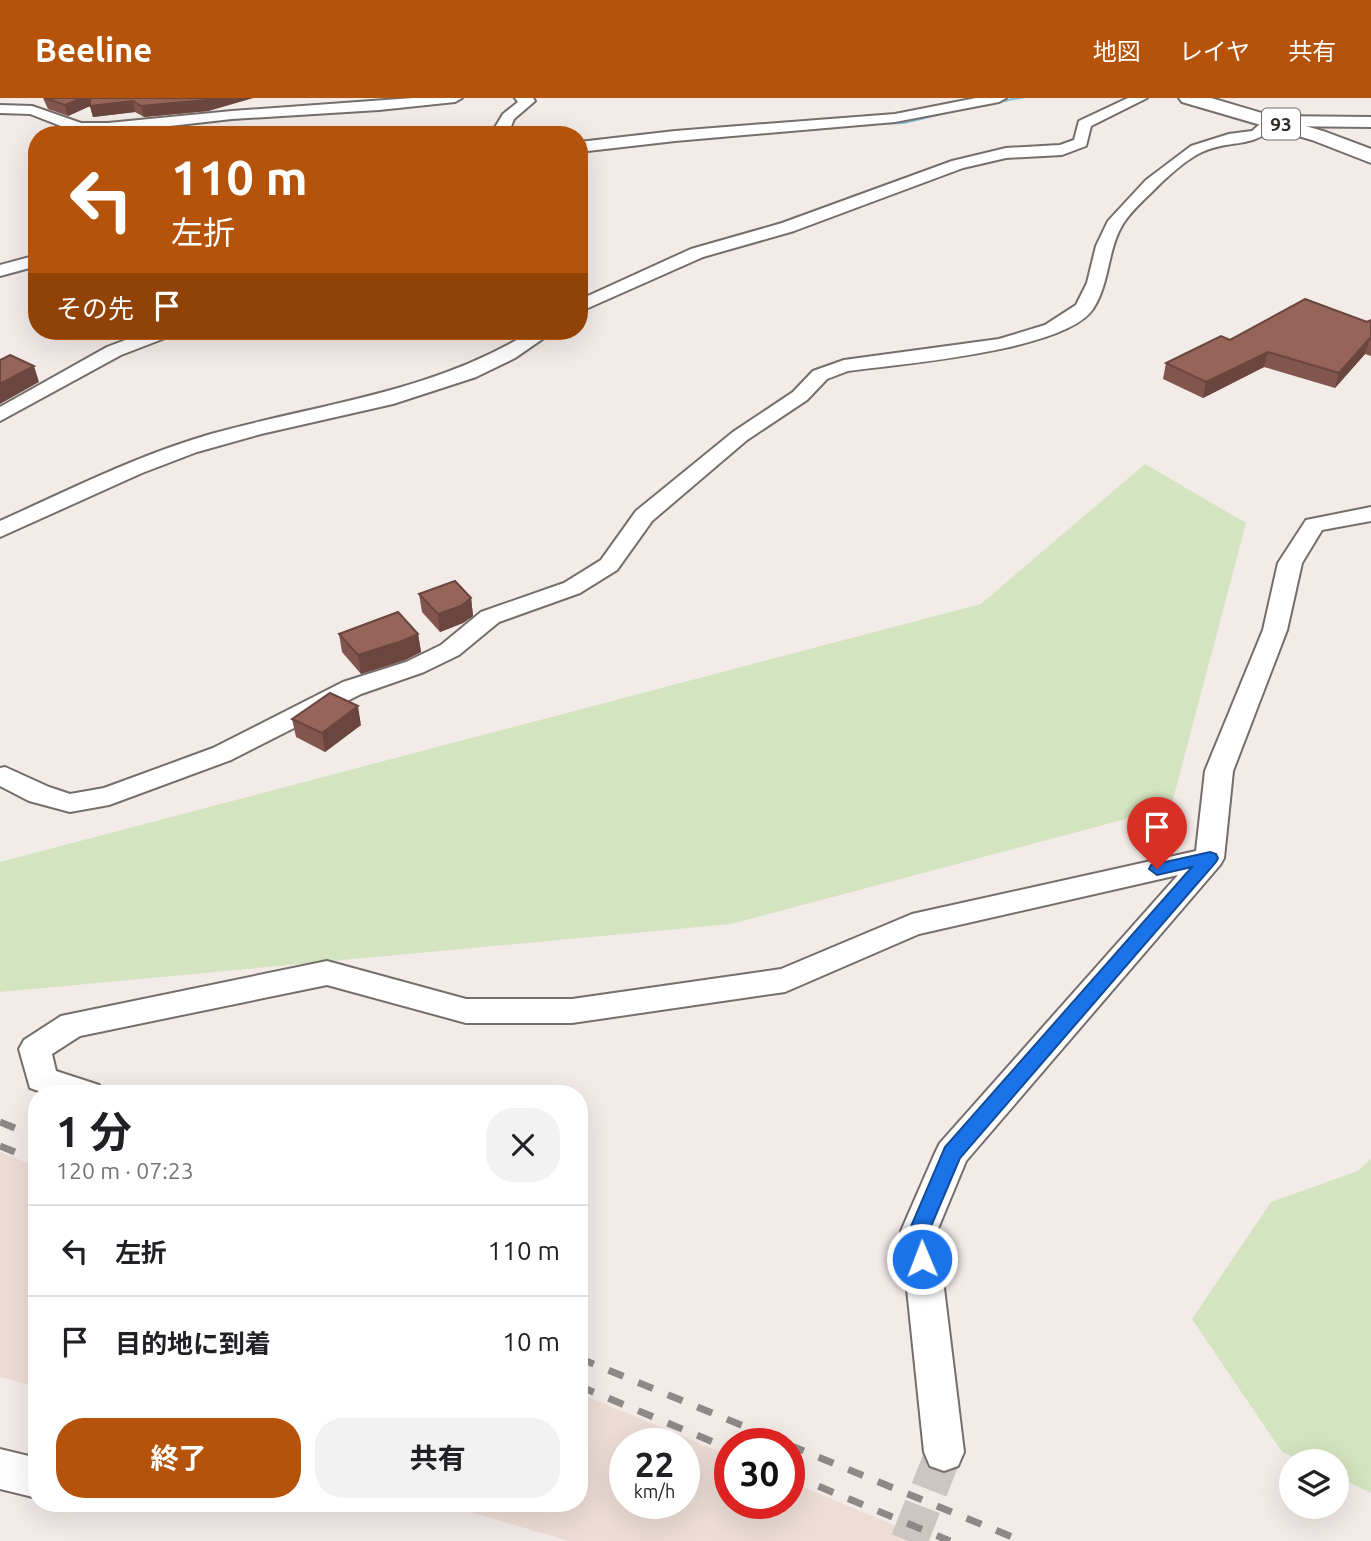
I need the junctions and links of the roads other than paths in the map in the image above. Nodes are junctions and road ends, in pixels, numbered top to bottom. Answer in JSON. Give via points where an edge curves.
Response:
{"nodes":[{"id":1,"x":454,"y":98,"type":"edge"},
{"id":2,"x":522,"y":98,"type":"edge"},
{"id":3,"x":971,"y":98,"type":"edge"},
{"id":4,"x":999,"y":98,"type":"edge"},
{"id":5,"x":1140,"y":98,"type":"edge"},
{"id":6,"x":1189,"y":98,"type":"edge"},
{"id":7,"x":0,"y":109,"type":"edge"},
{"id":8,"x":1272,"y":121,"type":"junction"},
{"id":9,"x":1371,"y":122,"type":"edge"},
{"id":10,"x":74,"y":126,"type":"edge"},
{"id":11,"x":127,"y":126,"type":"edge"},
{"id":12,"x":504,"y":126,"type":"edge"},
{"id":13,"x":588,"y":136,"type":"edge"},
{"id":14,"x":588,"y":146,"type":"edge"},
{"id":15,"x":1371,"y":158,"type":"edge"},
{"id":16,"x":28,"y":256,"type":"edge"},
{"id":17,"x":28,"y":263,"type":"edge"},
{"id":18,"x":0,"y":264,"type":"edge"},
{"id":19,"x":0,"y":271,"type":"edge"},
{"id":20,"x":588,"y":303,"type":"edge"},
{"id":21,"x":143,"y":340,"type":"edge"},
{"id":22,"x":532,"y":340,"type":"edge"},
{"id":23,"x":0,"y":415,"type":"edge"},
{"id":24,"x":1371,"y":514,"type":"edge"},
{"id":25,"x":0,"y":530,"type":"edge"},
{"id":26,"x":0,"y":777,"type":"edge"},
{"id":27,"x":1210,"y":858,"type":"junction"},
{"id":28,"x":60,"y":1085,"type":"edge"},
{"id":29,"x":944,"y":1452,"type":"tunnel mouth"},
{"id":30,"x":0,"y":1469,"type":"edge"},
{"id":31,"x":28,"y":1476,"type":"edge"}],
"edges":[{"from":1,"to":11,"type":"street"},
{"from":2,"to":12,"type":"street","via":[[528,102]]},
{"from":3,"to":13,"type":"street","via":[[882,114]]},
{"from":4,"to":14,"type":"street","via":[[895,118]]},
{"from":5,"to":20,"type":"street","via":[[1084,124],[1081,142],[1074,146],[1006,153],[958,164],[788,227],[696,253]]},
{"from":6,"to":8,"type":"main road","number":"93"},
{"from":7,"to":10,"type":"street","via":[[32,110]]},
{"from":8,"to":9,"type":"street"},
{"from":8,"to":15,"type":"main road","number":"93"},
{"from":8,"to":26,"type":"street","via":[[1257,135],[1196,149],[1152,183],[1116,221],[1084,308],[1052,329],[1002,344],[844,366],[820,375],[800,396],[740,436],[644,516],[609,565],[572,588],[490,617],[450,650],[352,688],[222,754],[109,796],[70,803]]},
{"from":16,"to":18,"type":"street"},
{"from":17,"to":19,"type":"street"},
{"from":21,"to":23,"type":"street","via":[[114,351]]},
{"from":22,"to":25,"type":"street","via":[[493,360],[382,401],[166,455]]},
{"from":24,"to":27,"type":"street","via":[[1314,524],[1290,563],[1275,630],[1219,771]]},
{"from":27,"to":28,"type":"street","via":[[912,925],[785,980],[572,1011],[466,1011],[327,973],[72,1025],[35,1049],[42,1079]]},
{"from":27,"to":29,"type":"street","via":[[952,1153],[919,1231]]},
{"from":30,"to":31,"type":"street"}]}
